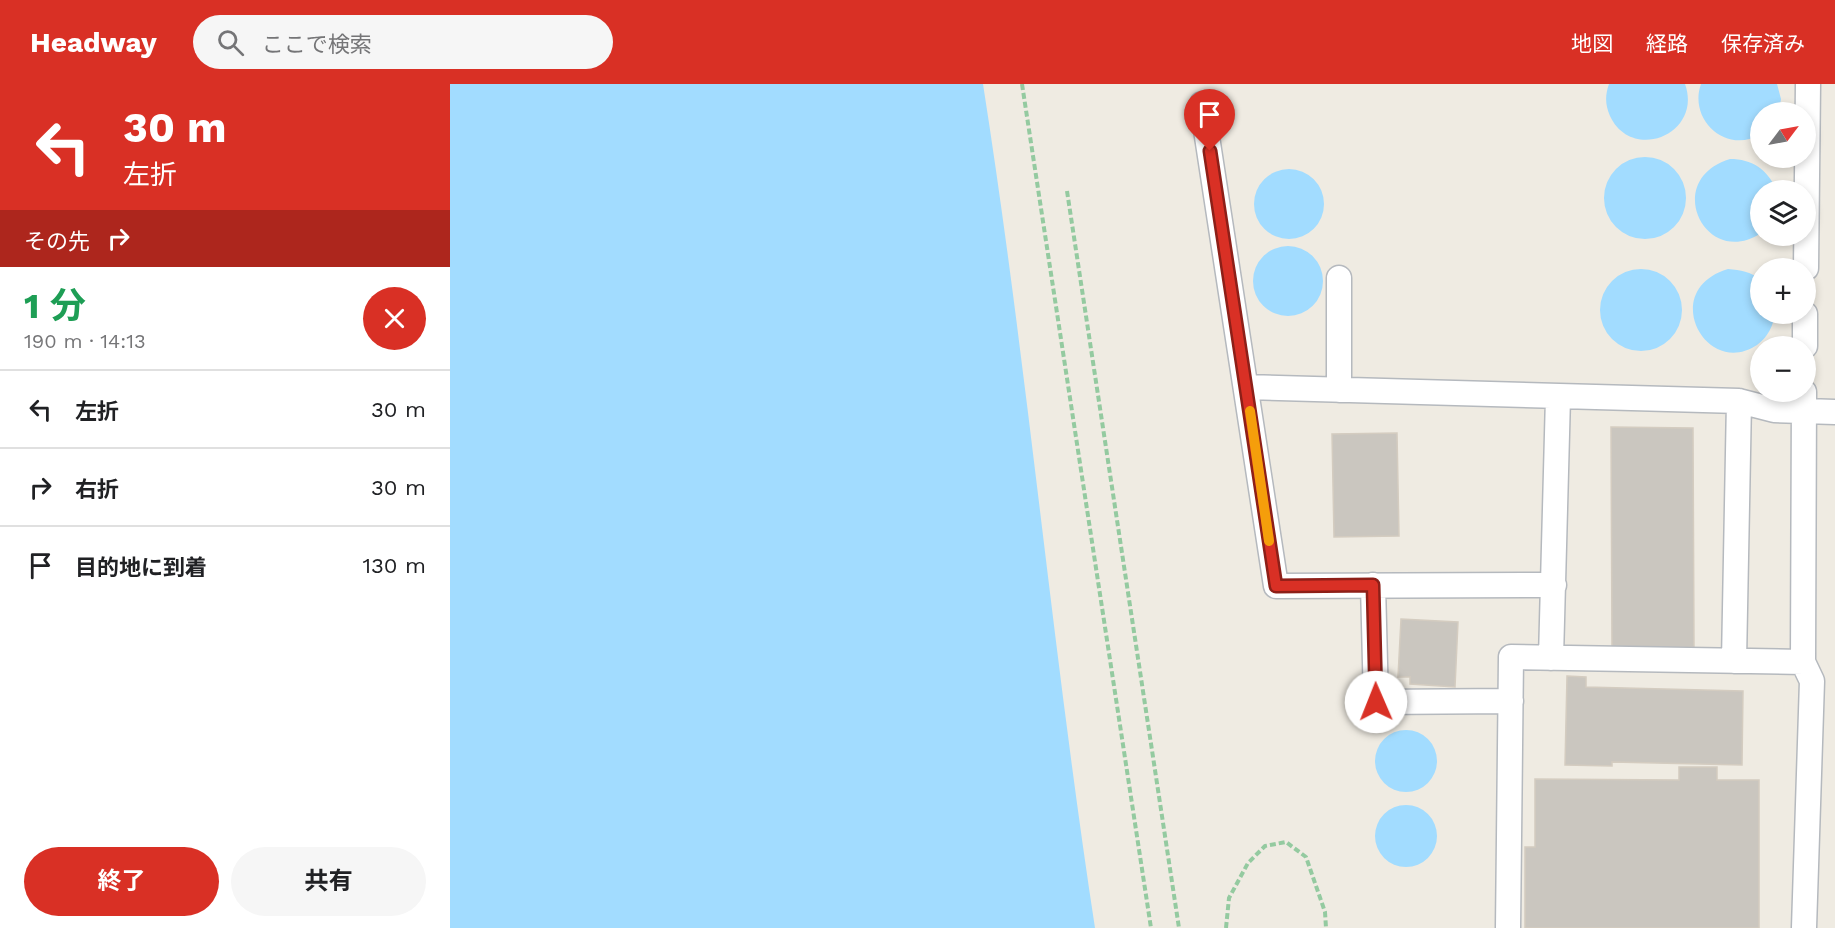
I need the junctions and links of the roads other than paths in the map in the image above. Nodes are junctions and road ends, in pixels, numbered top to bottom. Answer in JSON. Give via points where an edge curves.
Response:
{"nodes":[{"id":1,"x":1808,"y":84,"type":"edge"},
{"id":2,"x":1202,"y":104,"type":"dead end"},
{"id":3,"x":1806,"y":258,"type":"edge"},
{"id":4,"x":1339,"y":278,"type":"dead end"},
{"id":5,"x":1246,"y":387,"type":"junction"},
{"id":6,"x":1339,"y":390,"type":"junction"},
{"id":7,"x":1558,"y":397,"type":"junction"},
{"id":8,"x":1739,"y":401,"type":"junction"},
{"id":9,"x":1801,"y":402,"type":"edge"},
{"id":10,"x":1804,"y":402,"type":"edge"},
{"id":11,"x":1807,"y":402,"type":"edge"},
{"id":12,"x":1835,"y":412,"type":"edge"},
{"id":13,"x":1373,"y":585,"type":"junction"},
{"id":14,"x":1554,"y":585,"type":"junction"},
{"id":15,"x":1551,"y":658,"type":"junction"},
{"id":16,"x":1734,"y":661,"type":"junction"},
{"id":17,"x":1803,"y":662,"type":"junction"},
{"id":18,"x":1511,"y":701,"type":"junction"},
{"id":19,"x":1508,"y":928,"type":"edge"},
{"id":20,"x":1804,"y":928,"type":"edge"}],
"edges":[{"from":1,"to":3,"type":"lane"},
{"from":2,"to":5,"type":"lane"},
{"from":4,"to":6,"type":"lane"},
{"from":5,"to":6,"type":"lane"},
{"from":5,"to":13,"type":"lane","via":[[1276,586]]},
{"from":6,"to":7,"type":"lane"},
{"from":7,"to":8,"type":"lane"},
{"from":7,"to":14,"type":"lane"},
{"from":8,"to":9,"type":"lane","via":[[1774,410]]},
{"from":8,"to":16,"type":"lane"},
{"from":10,"to":17,"type":"lane"},
{"from":11,"to":12,"type":"lane"},
{"from":13,"to":14,"type":"lane"},
{"from":13,"to":18,"type":"lane","via":[[1376,702]]},
{"from":14,"to":15,"type":"lane"},
{"from":15,"to":16,"type":"lane"},
{"from":15,"to":18,"type":"lane","via":[[1511,657]]},
{"from":16,"to":17,"type":"lane"},
{"from":17,"to":20,"type":"lane","via":[[1812,681]]},
{"from":18,"to":19,"type":"lane"}]}
